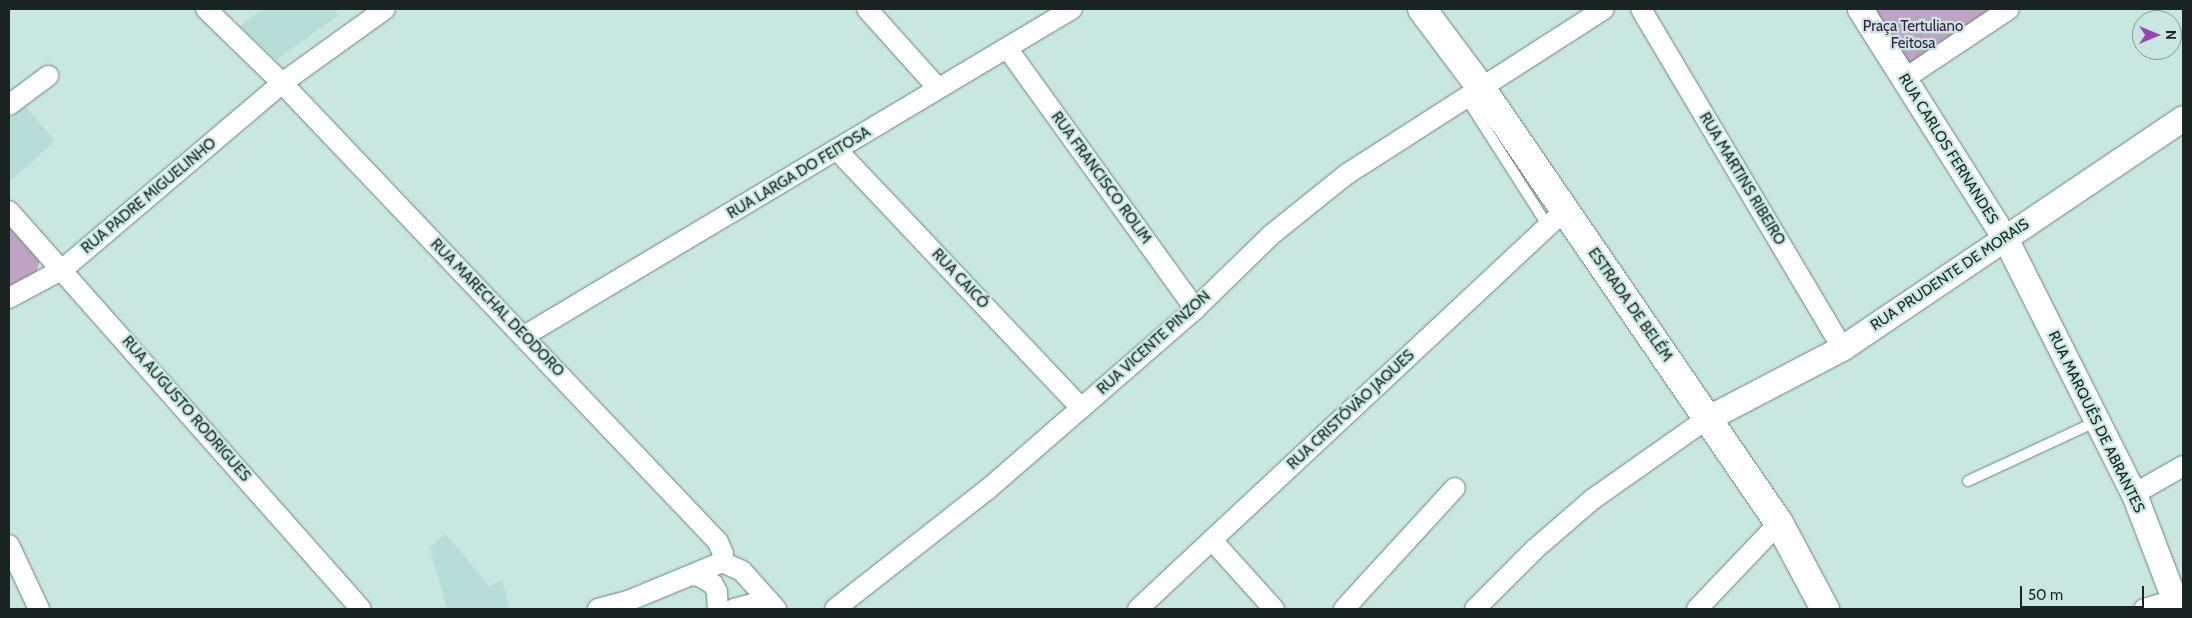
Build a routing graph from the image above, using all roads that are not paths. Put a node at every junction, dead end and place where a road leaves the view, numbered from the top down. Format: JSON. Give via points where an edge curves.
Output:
{"nodes":[{"id":1,"x":206,"y":9,"type":"edge"},
{"id":2,"x":385,"y":9,"type":"edge"},
{"id":3,"x":867,"y":9,"type":"edge"},
{"id":4,"x":1422,"y":9,"type":"edge"},
{"id":5,"x":1604,"y":9,"type":"edge"},
{"id":6,"x":1641,"y":9,"type":"edge"},
{"id":7,"x":1860,"y":9,"type":"edge"},
{"id":8,"x":2009,"y":9,"type":"edge"},
{"id":9,"x":1064,"y":11,"type":"edge"},
{"id":10,"x":1007,"y":48,"type":"junction"},
{"id":11,"x":48,"y":76,"type":"dead end"},
{"id":12,"x":1904,"y":79,"type":"junction"},
{"id":13,"x":282,"y":83,"type":"junction"},
{"id":14,"x":938,"y":88,"type":"junction"},
{"id":15,"x":1473,"y":93,"type":"junction"},
{"id":16,"x":9,"y":105,"type":"edge"},
{"id":17,"x":2183,"y":118,"type":"edge"},
{"id":18,"x":838,"y":151,"type":"junction"},
{"id":19,"x":9,"y":211,"type":"edge"},
{"id":20,"x":1556,"y":218,"type":"junction"},
{"id":21,"x":2005,"y":238,"type":"junction"},
{"id":22,"x":63,"y":269,"type":"junction"},
{"id":23,"x":9,"y":298,"type":"edge"},
{"id":24,"x":1195,"y":309,"type":"junction"},
{"id":25,"x":524,"y":336,"type":"junction"},
{"id":26,"x":1842,"y":348,"type":"junction"},
{"id":27,"x":1081,"y":408,"type":"junction"},
{"id":28,"x":1708,"y":418,"type":"junction"},
{"id":29,"x":2097,"y":421,"type":"junction"},
{"id":30,"x":2183,"y":466,"type":"edge"},
{"id":31,"x":1968,"y":481,"type":"dead end"},
{"id":32,"x":1455,"y":488,"type":"dead end"},
{"id":33,"x":2134,"y":494,"type":"junction"},
{"id":34,"x":1779,"y":523,"type":"junction"},
{"id":35,"x":1212,"y":540,"type":"junction"},
{"id":36,"x":9,"y":545,"type":"edge"},
{"id":37,"x":722,"y":562,"type":"junction"},
{"id":38,"x":691,"y":575,"type":"junction"},
{"id":39,"x":2178,"y":602,"type":"edge"},
{"id":40,"x":772,"y":605,"type":"edge"},
{"id":41,"x":39,"y":609,"type":"edge"},
{"id":42,"x":361,"y":609,"type":"edge"},
{"id":43,"x":598,"y":609,"type":"edge"},
{"id":44,"x":718,"y":609,"type":"edge"},
{"id":45,"x":734,"y":609,"type":"edge"},
{"id":46,"x":835,"y":609,"type":"edge"},
{"id":47,"x":1138,"y":609,"type":"edge"},
{"id":48,"x":1274,"y":609,"type":"edge"},
{"id":49,"x":1344,"y":609,"type":"edge"},
{"id":50,"x":1475,"y":609,"type":"edge"},
{"id":51,"x":1697,"y":609,"type":"edge"},
{"id":52,"x":1825,"y":609,"type":"edge"},
{"id":53,"x":2144,"y":609,"type":"edge"}],
"edges":[{"from":1,"to":13,"type":"street","name":"RUA MARECHAL DEODORO"},
{"from":2,"to":13,"type":"street","name":"RUA PADRE MIGUELINHO"},
{"from":3,"to":14,"type":"street"},
{"from":4,"to":15,"type":"main road","name":"ESTRADA DE BELÉM"},
{"from":5,"to":15,"type":"street","name":"RUA VICENTE PINZON"},
{"from":6,"to":26,"type":"street","name":"RUA MARTINS RIBEIRO"},
{"from":7,"to":12,"type":"street","name":"RUA CARLOS FERNANDES"},
{"from":8,"to":12,"type":"street"},
{"from":9,"to":10,"type":"street","name":"RUA LARGA DO FEITOSA"},
{"from":10,"to":14,"type":"street","name":"RUA LARGA DO FEITOSA"},
{"from":10,"to":24,"type":"street","name":"RUA FRANCISCO ROLIM"},
{"from":11,"to":16,"type":"street"},
{"from":12,"to":21,"type":"street","name":"RUA CARLOS FERNANDES"},
{"from":13,"to":22,"type":"street","name":"RUA PADRE MIGUELINHO"},
{"from":13,"to":25,"type":"street","name":"RUA MARECHAL DEODORO"},
{"from":14,"to":18,"type":"street","name":"RUA LARGA DO FEITOSA"},
{"from":15,"to":20,"type":"main road","name":"ESTRADA DE BELÉM"},
{"from":15,"to":24,"type":"street","name":"RUA VICENTE PINZON","via":[[1347,174],[1271,235]]},
{"from":17,"to":21,"type":"street","name":"RUA PRUDENTE DE MORAIS"},
{"from":18,"to":25,"type":"street","name":"RUA LARGA DO FEITOSA"},
{"from":18,"to":27,"type":"street","name":"RUA CAICÓ"},
{"from":19,"to":22,"type":"street","name":"RUA AUGUSTO RODRIGUES"},
{"from":20,"to":28,"type":"main road","name":"ESTRADA DE BELÉM"},
{"from":20,"to":35,"type":"street","name":"RUA CRISTÓVÃO JAQUES"},
{"from":21,"to":26,"type":"street","name":"RUA PRUDENTE DE MORAIS"},
{"from":21,"to":29,"type":"street","name":"RUA MARQUÊS DE ABRANTES"},
{"from":22,"to":23,"type":"street","name":"RUA PADRE MIGUELINHO"},
{"from":22,"to":42,"type":"street","name":"RUA AUGUSTO RODRIGUES"},
{"from":24,"to":27,"type":"street","name":"RUA VICENTE PINZON"},
{"from":25,"to":37,"type":"street","name":"RUA MARECHAL DEODORO","via":[[718,542],[723,554]]},
{"from":26,"to":28,"type":"street","name":"RUA PRUDENTE DE MORAIS"},
{"from":27,"to":46,"type":"street","name":"RUA VICENTE PINZON","via":[[988,490]]},
{"from":28,"to":34,"type":"main road","name":"ESTRADA DE BELÉM"},
{"from":28,"to":50,"type":"street","via":[[1593,498],[1535,549]]},
{"from":29,"to":31,"type":"lane"},
{"from":29,"to":33,"type":"street","name":"RUA MARQUÊS DE ABRANTES"},
{"from":30,"to":33,"type":"street"},
{"from":32,"to":49,"type":"street"},
{"from":33,"to":39,"type":"street","name":"RUA MARQUÊS DE ABRANTES"},
{"from":34,"to":51,"type":"street"},
{"from":34,"to":52,"type":"main road","name":"ESTRADA DE BELÉM"},
{"from":35,"to":47,"type":"street","name":"RUA CRISTÓVÃO JAQUES"},
{"from":35,"to":48,"type":"street"},
{"from":36,"to":41,"type":"street"},
{"from":37,"to":38,"type":"street"},
{"from":37,"to":40,"type":"street","via":[[742,571]]},
{"from":38,"to":43,"type":"street","via":[[628,601]]},
{"from":38,"to":44,"type":"street","via":[[713,584]]},
{"from":39,"to":53,"type":"street"},
{"from":40,"to":45,"type":"street"}]}
